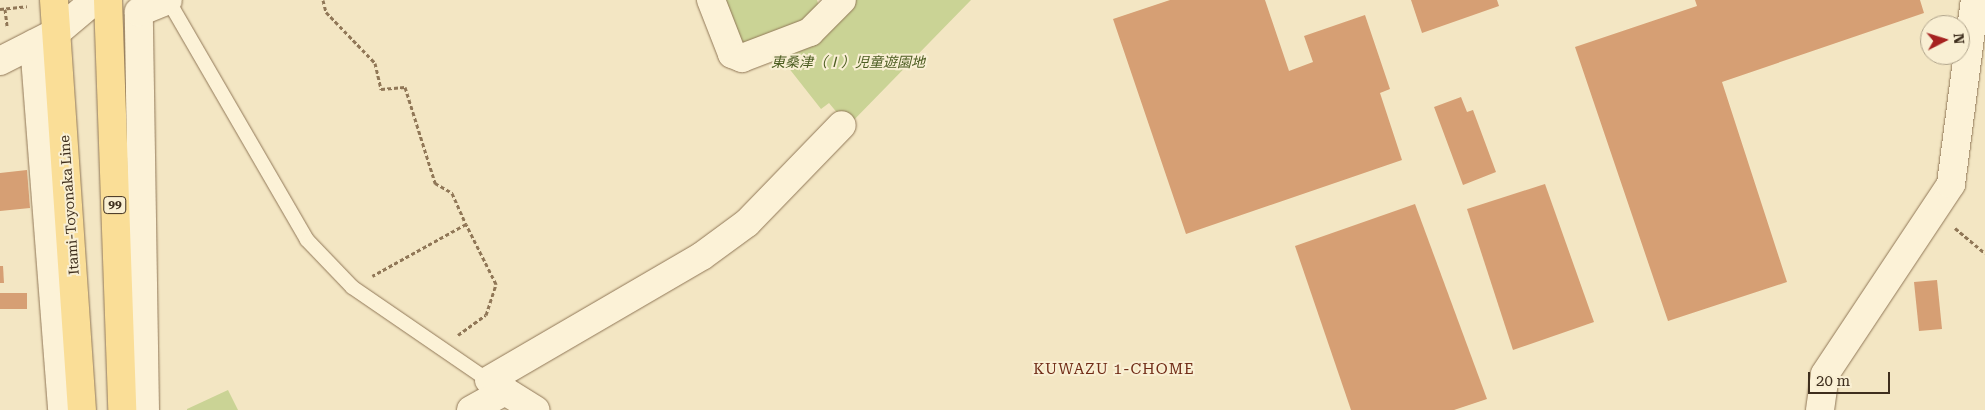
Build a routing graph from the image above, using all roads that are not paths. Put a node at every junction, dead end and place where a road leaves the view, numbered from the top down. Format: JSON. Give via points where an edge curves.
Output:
{"nodes":[{"id":1,"x":94,"y":0,"type":"edge"},
{"id":2,"x":108,"y":0,"type":"edge"},
{"id":3,"x":168,"y":0,"type":"edge"},
{"id":4,"x":711,"y":0,"type":"edge"},
{"id":5,"x":842,"y":0,"type":"edge"},
{"id":6,"x":1975,"y":0,"type":"edge"},
{"id":7,"x":41,"y":3,"type":"edge"},
{"id":8,"x":46,"y":38,"type":"junction"},
{"id":9,"x":4,"y":49,"type":"edge"},
{"id":10,"x":842,"y":125,"type":"dead end"},
{"id":11,"x":497,"y":386,"type":"junction"},
{"id":12,"x":62,"y":410,"type":"edge"},
{"id":13,"x":82,"y":410,"type":"edge"},
{"id":14,"x":122,"y":410,"type":"edge"},
{"id":15,"x":145,"y":410,"type":"edge"},
{"id":16,"x":471,"y":410,"type":"edge"},
{"id":17,"x":535,"y":410,"type":"edge"},
{"id":18,"x":1820,"y":410,"type":"edge"}],
"edges":[{"from":1,"to":8,"type":"street"},
{"from":2,"to":14,"type":"main road","number":"99"},
{"from":3,"to":11,"type":"lane","via":[[307,240],[352,287]]},
{"from":3,"to":15,"type":"street","via":[[139,12]]},
{"from":4,"to":5,"type":"street","via":[[732,54],[742,58],[810,32]]},
{"from":6,"to":18,"type":"street","via":[[1951,184],[1825,374]]},
{"from":7,"to":8,"type":"main road","name":"Itami-Toyonaka Line"},
{"from":8,"to":9,"type":"street"},
{"from":8,"to":12,"type":"street"},
{"from":8,"to":13,"type":"main road","name":"Itami-Toyonaka Line"},
{"from":10,"to":11,"type":"street","via":[[747,223],[702,256]]},
{"from":11,"to":16,"type":"street"},
{"from":11,"to":17,"type":"street"}]}
